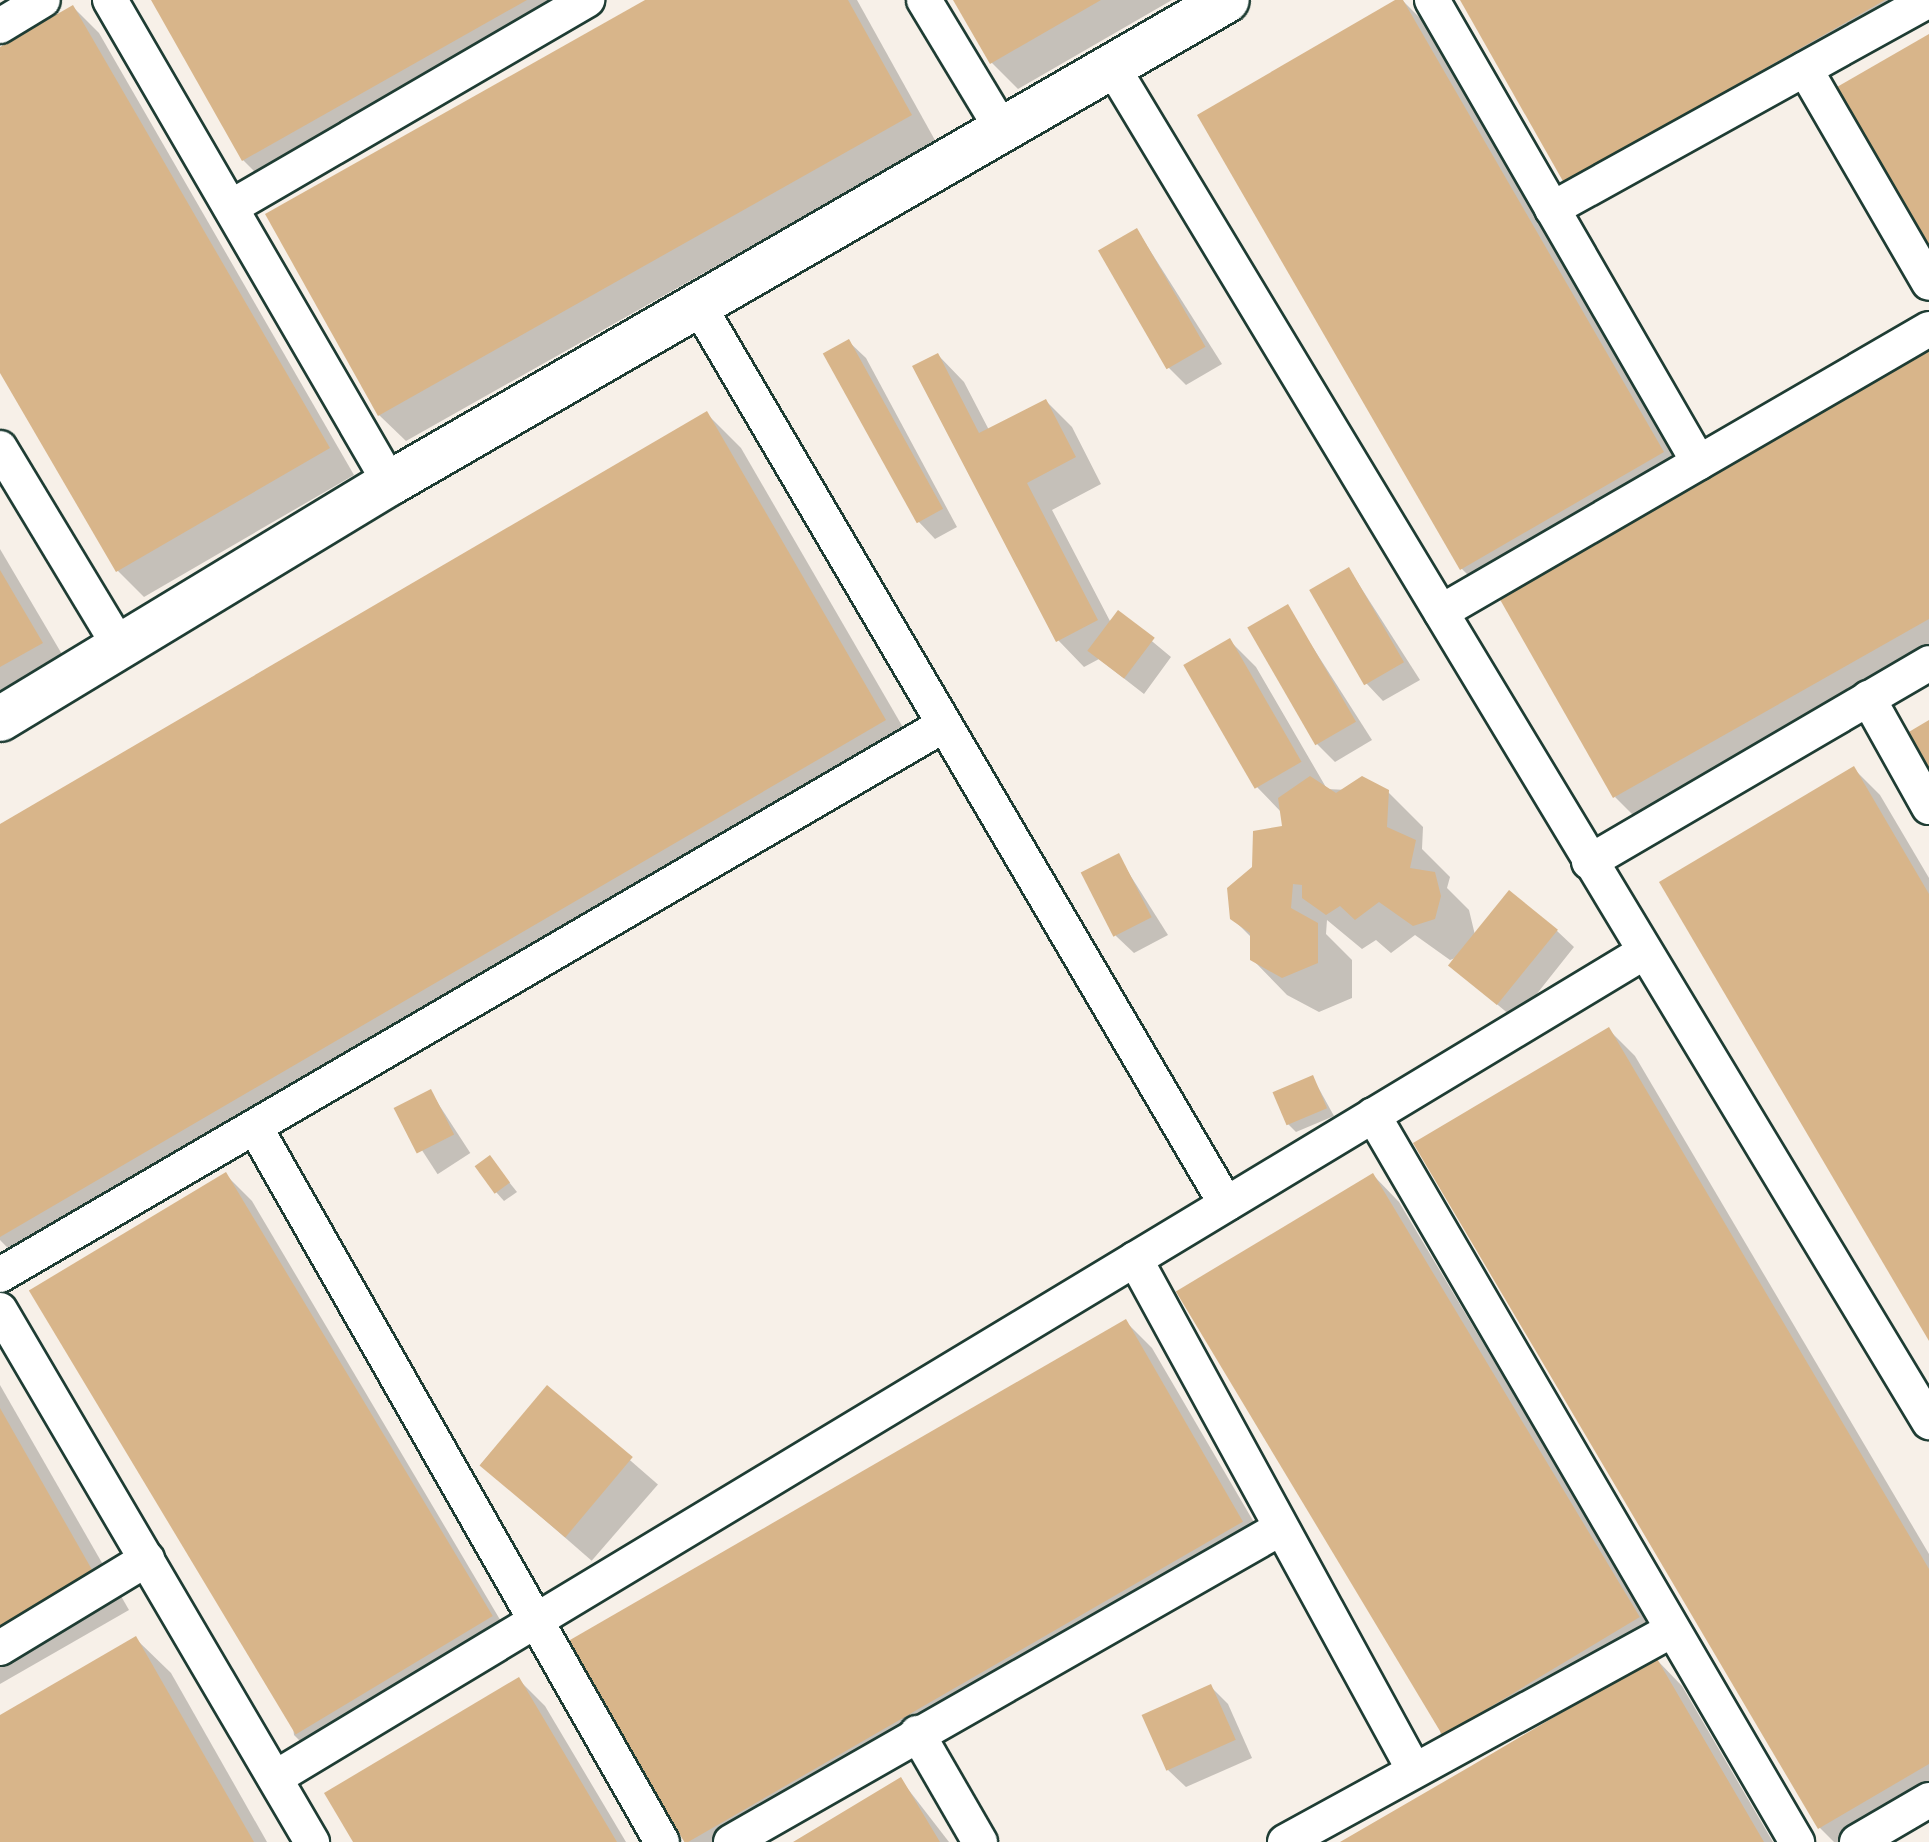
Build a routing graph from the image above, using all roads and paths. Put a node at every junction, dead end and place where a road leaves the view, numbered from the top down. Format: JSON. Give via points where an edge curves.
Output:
{"nodes":[{"id":1,"x":43,"y":0,"type":"edge"},
{"id":2,"x":110,"y":0,"type":"edge"},
{"id":3,"x":587,"y":0,"type":"edge"},
{"id":4,"x":924,"y":0,"type":"edge"},
{"id":5,"x":1227,"y":0,"type":"edge"},
{"id":6,"x":1432,"y":0,"type":"edge"},
{"id":7,"x":1929,"y":0,"type":"edge"},
{"id":8,"x":0,"y":26,"type":"edge"},
{"id":9,"x":1110,"y":63,"type":"junction"},
{"id":10,"x":1805,"y":69,"type":"junction"},
{"id":11,"x":1003,"y":131,"type":"junction"},
{"id":12,"x":233,"y":206,"type":"junction"},
{"id":13,"x":1552,"y":209,"type":"junction"},
{"id":14,"x":1929,"y":283,"type":"edge"},
{"id":15,"x":700,"y":308,"type":"junction"},
{"id":16,"x":1929,"y":329,"type":"edge"},
{"id":17,"x":0,"y":448,"type":"edge"},
{"id":18,"x":1699,"y":463,"type":"junction"},
{"id":19,"x":390,"y":483,"type":"junction"},
{"id":20,"x":1441,"y":612,"type":"junction"},
{"id":21,"x":120,"y":647,"type":"junction"},
{"id":22,"x":1929,"y":663,"type":"edge"},
{"id":23,"x":1868,"y":698,"type":"junction"},
{"id":24,"x":0,"y":719,"type":"edge"},
{"id":25,"x":942,"y":726,"type":"junction"},
{"id":26,"x":1929,"y":807,"type":"edge"},
{"id":27,"x":1589,"y":862,"type":"junction"},
{"id":28,"x":1641,"y":954,"type":"junction"},
{"id":29,"x":1373,"y":1115,"type":"junction"},
{"id":30,"x":256,"y":1129,"type":"junction"},
{"id":31,"x":1226,"y":1204,"type":"junction"},
{"id":32,"x":1135,"y":1259,"type":"junction"},
{"id":33,"x":0,"y":1275,"type":"edge"},
{"id":34,"x":0,"y":1310,"type":"edge"},
{"id":35,"x":1929,"y":1422,"type":"edge"},
{"id":36,"x":1281,"y":1528,"type":"junction"},
{"id":37,"x":147,"y":1559,"type":"junction"},
{"id":38,"x":536,"y":1621,"type":"junction"},
{"id":39,"x":1671,"y":1631,"type":"junction"},
{"id":40,"x":0,"y":1648,"type":"edge"},
{"id":41,"x":917,"y":1733,"type":"junction"},
{"id":42,"x":1414,"y":1770,"type":"junction"},
{"id":43,"x":275,"y":1778,"type":"junction"},
{"id":44,"x":1929,"y":1800,"type":"edge"},
{"id":45,"x":312,"y":1842,"type":"edge"},
{"id":46,"x":662,"y":1842,"type":"edge"},
{"id":47,"x":731,"y":1842,"type":"edge"},
{"id":48,"x":980,"y":1842,"type":"edge"},
{"id":49,"x":1285,"y":1842,"type":"edge"},
{"id":50,"x":1797,"y":1842,"type":"edge"},
{"id":51,"x":1857,"y":1842,"type":"edge"}],
"edges":[{"from":1,"to":8,"type":"street"},
{"from":2,"to":12,"type":"street"},
{"from":3,"to":12,"type":"street"},
{"from":4,"to":11,"type":"street"},
{"from":5,"to":9,"type":"street"},
{"from":6,"to":13,"type":"street"},
{"from":7,"to":10,"type":"street"},
{"from":9,"to":11,"type":"street"},
{"from":9,"to":20,"type":"street"},
{"from":10,"to":13,"type":"street"},
{"from":10,"to":14,"type":"street"},
{"from":11,"to":15,"type":"street"},
{"from":12,"to":19,"type":"street"},
{"from":13,"to":18,"type":"street"},
{"from":15,"to":19,"type":"street"},
{"from":15,"to":25,"type":"street"},
{"from":16,"to":18,"type":"street"},
{"from":17,"to":21,"type":"street"},
{"from":18,"to":20,"type":"street"},
{"from":19,"to":21,"type":"street"},
{"from":20,"to":27,"type":"street"},
{"from":21,"to":24,"type":"street"},
{"from":22,"to":23,"type":"street"},
{"from":23,"to":26,"type":"street"},
{"from":23,"to":27,"type":"street"},
{"from":25,"to":30,"type":"street"},
{"from":25,"to":31,"type":"street"},
{"from":27,"to":28,"type":"street"},
{"from":28,"to":29,"type":"street"},
{"from":28,"to":35,"type":"street"},
{"from":29,"to":31,"type":"street"},
{"from":29,"to":39,"type":"street"},
{"from":30,"to":33,"type":"street"},
{"from":30,"to":38,"type":"street"},
{"from":31,"to":32,"type":"street"},
{"from":32,"to":36,"type":"street"},
{"from":32,"to":38,"type":"street"},
{"from":34,"to":37,"type":"street"},
{"from":36,"to":41,"type":"street"},
{"from":36,"to":42,"type":"street"},
{"from":37,"to":40,"type":"street"},
{"from":37,"to":43,"type":"street"},
{"from":38,"to":43,"type":"street"},
{"from":38,"to":46,"type":"street"},
{"from":39,"to":42,"type":"street"},
{"from":39,"to":50,"type":"street"},
{"from":41,"to":47,"type":"street"},
{"from":41,"to":48,"type":"street"},
{"from":42,"to":49,"type":"street"},
{"from":43,"to":45,"type":"street"},
{"from":44,"to":51,"type":"street"}]}
